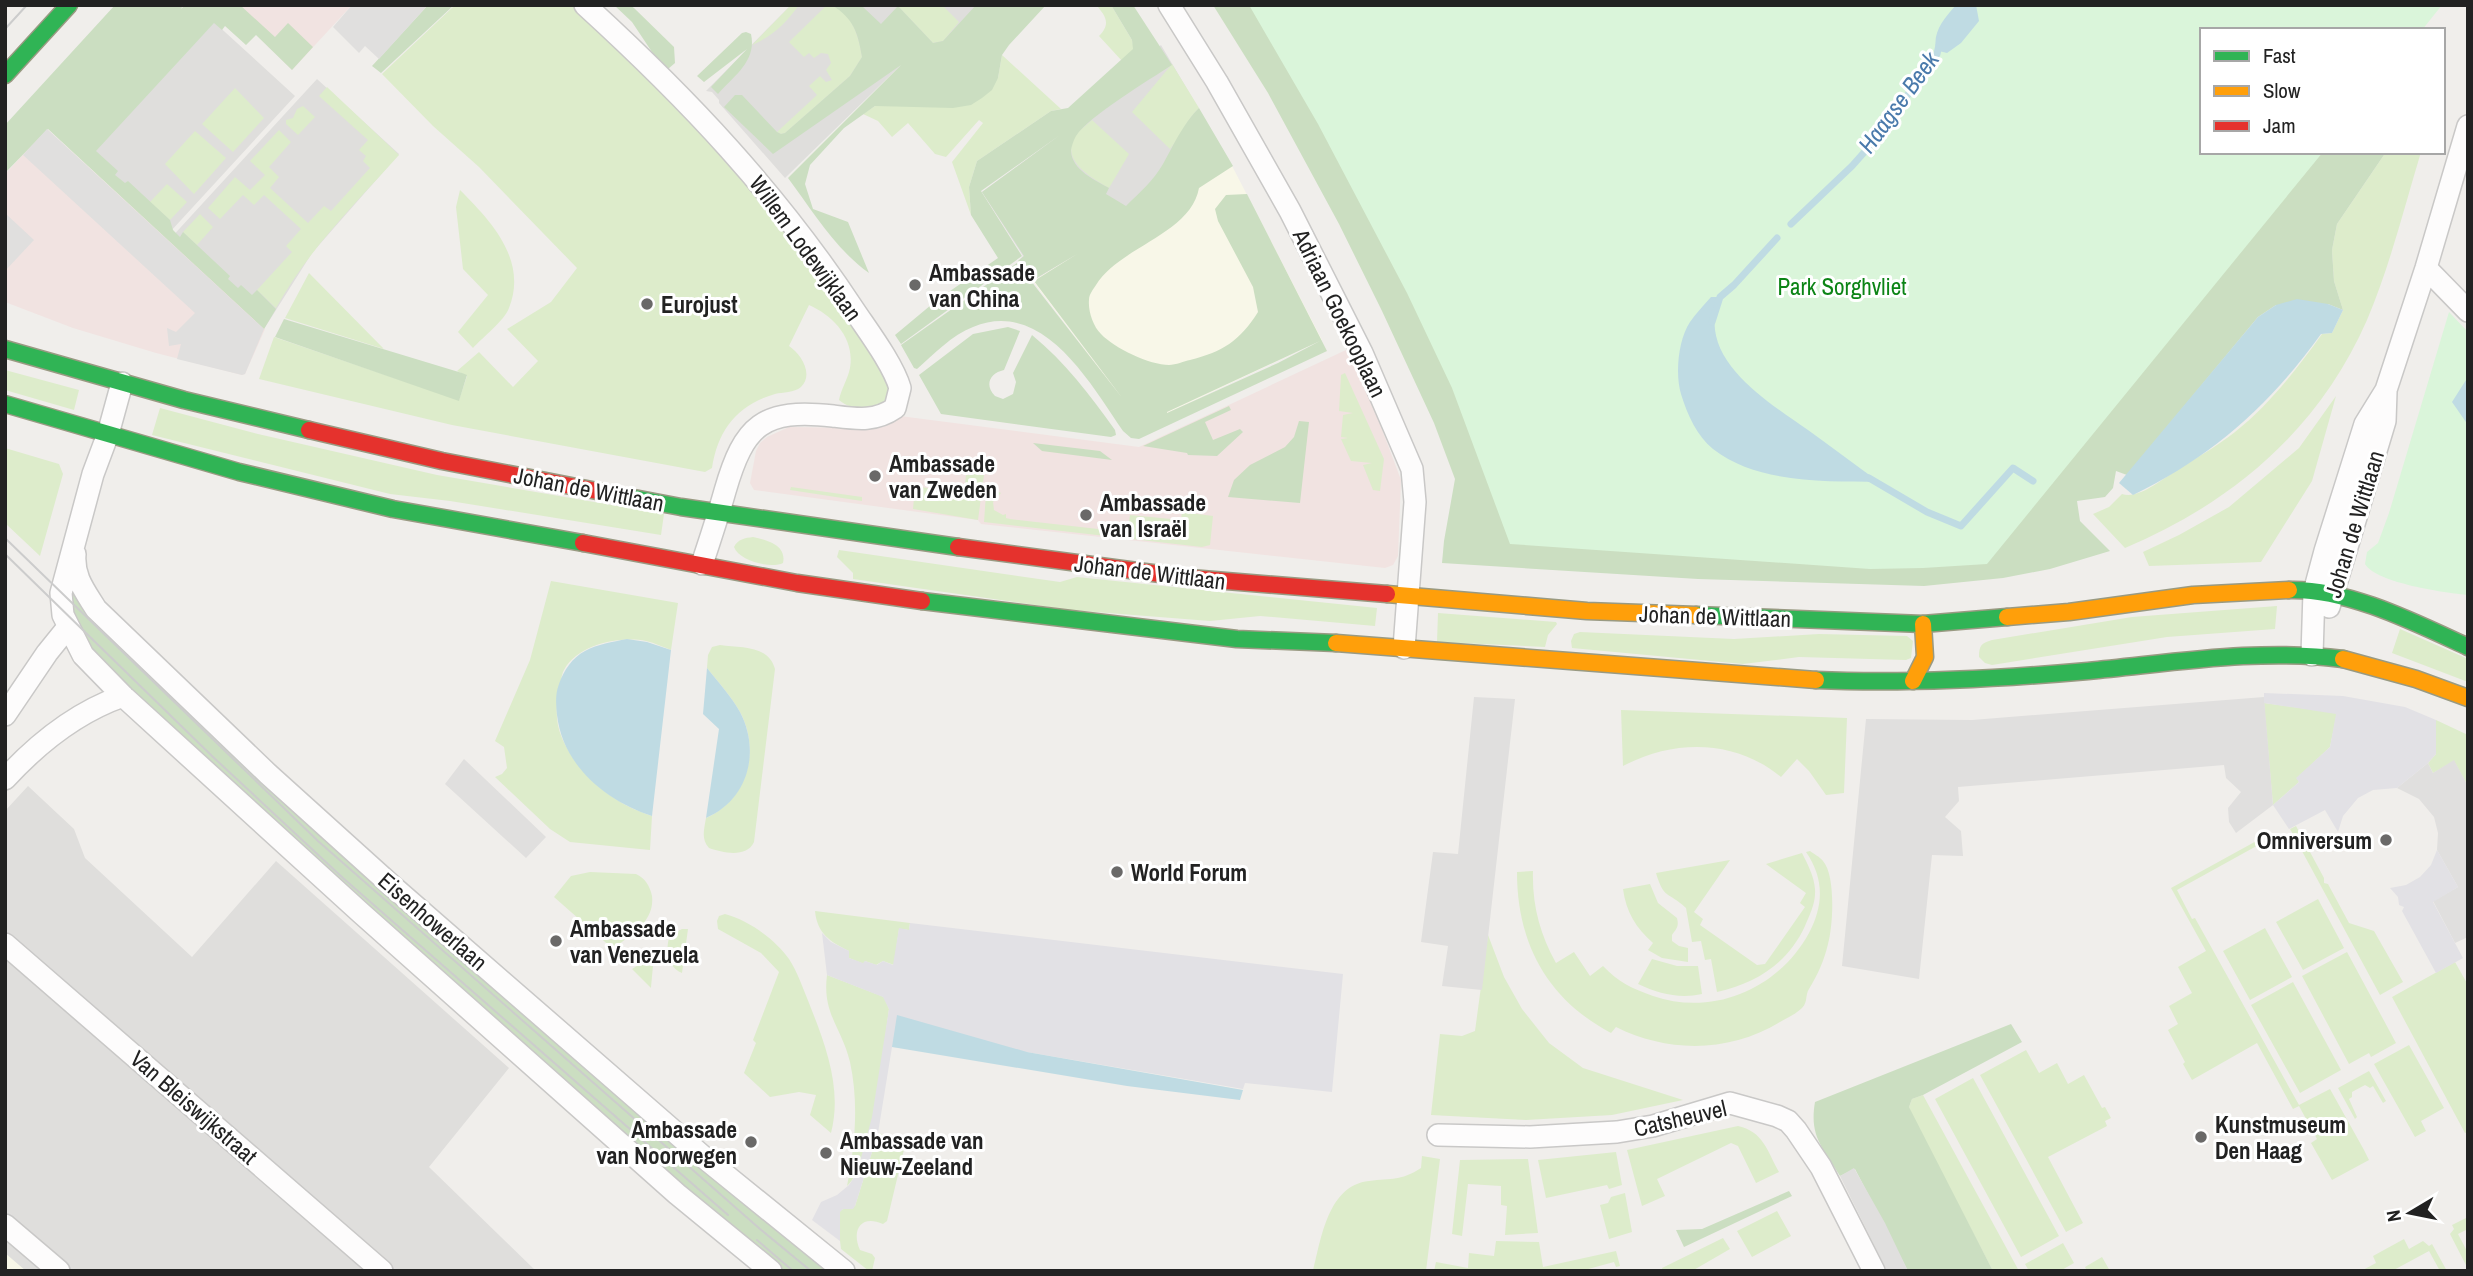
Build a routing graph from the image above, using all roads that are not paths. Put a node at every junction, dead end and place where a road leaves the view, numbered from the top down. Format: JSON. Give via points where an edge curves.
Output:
{"nodes":[{"id":1,"x":69,"y":5,"type":"edge"},
{"id":2,"x":585,"y":5,"type":"edge"},
{"id":3,"x":1169,"y":5,"type":"edge"},
{"id":4,"x":5,"y":75,"type":"edge"},
{"id":5,"x":2468,"y":126,"type":"edge"},
{"id":6,"x":2426,"y":268,"type":"junction"},
{"id":7,"x":2468,"y":311,"type":"edge"},
{"id":8,"x":5,"y":349,"type":"edge"},
{"id":9,"x":122,"y":383,"type":"junction"},
{"id":10,"x":5,"y":404,"type":"edge"},
{"id":11,"x":108,"y":435,"type":"junction"},
{"id":12,"x":719,"y":512,"type":"junction"},
{"id":13,"x":76,"y":535,"type":"junction"},
{"id":14,"x":702,"y":564,"type":"junction"},
{"id":15,"x":2324,"y":594,"type":"junction"},
{"id":16,"x":1409,"y":597,"type":"junction"},
{"id":17,"x":1923,"y":624,"type":"junction"},
{"id":18,"x":68,"y":627,"type":"junction"},
{"id":19,"x":2468,"y":647,"type":"edge"},
{"id":20,"x":1404,"y":648,"type":"junction"},
{"id":21,"x":2312,"y":655,"type":"junction"},
{"id":22,"x":1913,"y":681,"type":"junction"},
{"id":23,"x":123,"y":695,"type":"junction"},
{"id":24,"x":2468,"y":698,"type":"edge"},
{"id":25,"x":5,"y":715,"type":"edge"},
{"id":26,"x":5,"y":779,"type":"edge"},
{"id":27,"x":5,"y":944,"type":"edge"},
{"id":28,"x":1438,"y":1135,"type":"dead end"},
{"id":29,"x":5,"y":1225,"type":"edge"},
{"id":30,"x":59,"y":1271,"type":"edge"},
{"id":31,"x":382,"y":1271,"type":"edge"},
{"id":32,"x":771,"y":1271,"type":"edge"},
{"id":33,"x":844,"y":1271,"type":"edge"},
{"id":34,"x":1874,"y":1271,"type":"edge"}],
"edges":[{"from":1,"to":4,"type":"main road"},
{"from":2,"to":12,"type":"street","name":"Willem Lodewijklaan","via":[[690,104],[759,181],[821,263],[899,383],[895,408],[874,419],[781,415],[762,424],[746,436]]},
{"from":3,"to":16,"type":"street","name":"Adriaan Goekooplaan","via":[[1265,164],[1356,341],[1412,469],[1415,502]]},
{"from":5,"to":6,"type":"street","name":"Johan de Wittlaan"},
{"from":6,"to":7,"type":"street"},
{"from":6,"to":15,"type":"street","name":"Johan de Wittlaan","via":[[2386,390],[2365,424],[2327,544]]},
{"from":8,"to":9,"type":"main road","name":"Johan de Wittlaan"},
{"from":9,"to":11,"type":"street","name":"Eisenhowerlaan"},
{"from":9,"to":12,"type":"main road","name":"Johan de Wittlaan","via":[[442,461]]},
{"from":10,"to":11,"type":"main road"},
{"from":11,"to":13,"type":"street","name":"Eisenhowerlaan"},
{"from":11,"to":14,"type":"main road","via":[[393,509]]},
{"from":12,"to":14,"type":"street"},
{"from":12,"to":16,"type":"main road","name":"Johan de Wittlaan","via":[[1135,571]]},
{"from":13,"to":18,"type":"street","name":"Eisenhowerlaan","via":[[61,593]]},
{"from":13,"to":33,"type":"street","name":"Eisenhowerlaan","via":[[77,579],[96,609],[268,774],[707,1160]]},
{"from":14,"to":20,"type":"main road","via":[[955,606],[1237,639]]},
{"from":15,"to":17,"type":"main road","name":"Johan de Wittlaan","via":[[2263,591],[2193,596]]},
{"from":15,"to":19,"type":"main road","via":[[2405,618]]},
{"from":15,"to":21,"type":"street","name":"Johan de Wittlaan"},
{"from":16,"to":17,"type":"main road","name":"Johan de Wittlaan","via":[[1587,611]]},
{"from":16,"to":20,"type":"street","name":"Adriaan Goekooplaan"},
{"from":17,"to":22,"type":"main road","via":[[1925,657]]},
{"from":18,"to":23,"type":"street","name":"Eisenhowerlaan","via":[[83,655]]},
{"from":18,"to":25,"type":"street"},
{"from":20,"to":22,"type":"main road","via":[[1783,679]]},
{"from":21,"to":22,"type":"main road","via":[[2209,658]]},
{"from":21,"to":24,"type":"main road","via":[[2353,660]]},
{"from":23,"to":26,"type":"street","via":[[69,723]]},
{"from":23,"to":32,"type":"street","name":"Eisenhowerlaan","via":[[677,1194]]},
{"from":27,"to":31,"type":"street","name":"Van Bleiswijkstraat"},
{"from":28,"to":34,"type":"street","name":"Catsheuvel","via":[[1503,1138],[1617,1132],[1730,1103],[1777,1116],[1796,1130],[1821,1167]]},
{"from":29,"to":30,"type":"street"}]}
